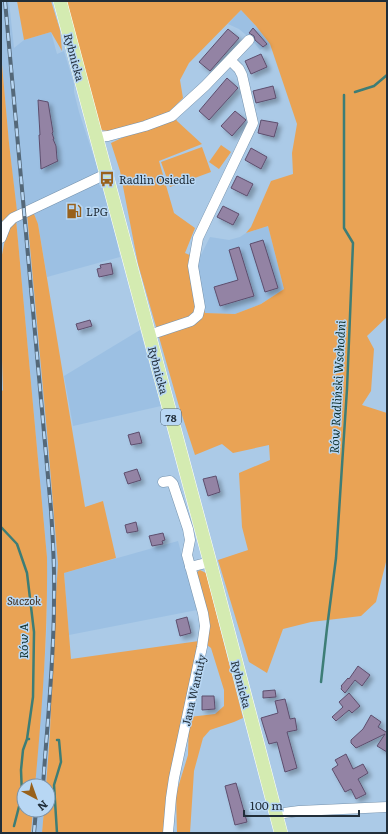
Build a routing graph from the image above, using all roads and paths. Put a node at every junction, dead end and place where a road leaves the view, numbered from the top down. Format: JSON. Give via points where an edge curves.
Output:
{"nodes":[{"id":1,"x":60,"y":1,"type":"edge"},
{"id":2,"x":249,"y":40,"type":"dead end"},
{"id":3,"x":230,"y":60,"type":"junction"},
{"id":4,"x":96,"y":137,"type":"junction"},
{"id":5,"x":106,"y":174,"type":"junction"},
{"id":6,"x":1,"y":238,"type":"edge"},
{"id":7,"x":149,"y":335,"type":"junction"},
{"id":8,"x":164,"y":482,"type":"dead end"},
{"id":9,"x":210,"y":562,"type":"junction"},
{"id":10,"x":190,"y":567,"type":"junction"},
{"id":11,"x":387,"y":807,"type":"edge"},
{"id":12,"x":276,"y":814,"type":"junction"},
{"id":13,"x":168,"y":833,"type":"edge"},
{"id":14,"x":281,"y":833,"type":"edge"}],
"edges":[{"from":1,"to":4,"type":"main road","name":"Rybnicka","number":"78"},
{"from":2,"to":3,"type":"street"},
{"from":3,"to":4,"type":"street","via":[[172,116],[145,126]]},
{"from":3,"to":7,"type":"street","via":[[242,75],[253,123],[198,238],[193,266],[200,307],[198,315],[192,321]]},
{"from":4,"to":5,"type":"main road","name":"Rybnicka","number":"78"},
{"from":5,"to":6,"type":"street","via":[[13,218],[6,225]]},
{"from":5,"to":7,"type":"main road","name":"Rybnicka","number":"78"},
{"from":7,"to":9,"type":"main road","name":"Rybnicka","number":"78"},
{"from":8,"to":10,"type":"street","name":"Jana Wantuły","via":[[170,481],[172,484],[188,529],[190,540],[187,554]]},
{"from":9,"to":10,"type":"street"},
{"from":9,"to":12,"type":"main road","name":"Rybnicka","number":"78"},
{"from":10,"to":13,"type":"street","name":"Jana Wantuły","via":[[203,613],[205,632],[174,778]]},
{"from":11,"to":12,"type":"street"},
{"from":12,"to":14,"type":"main road","name":"Rybnicka","number":"78"}]}
